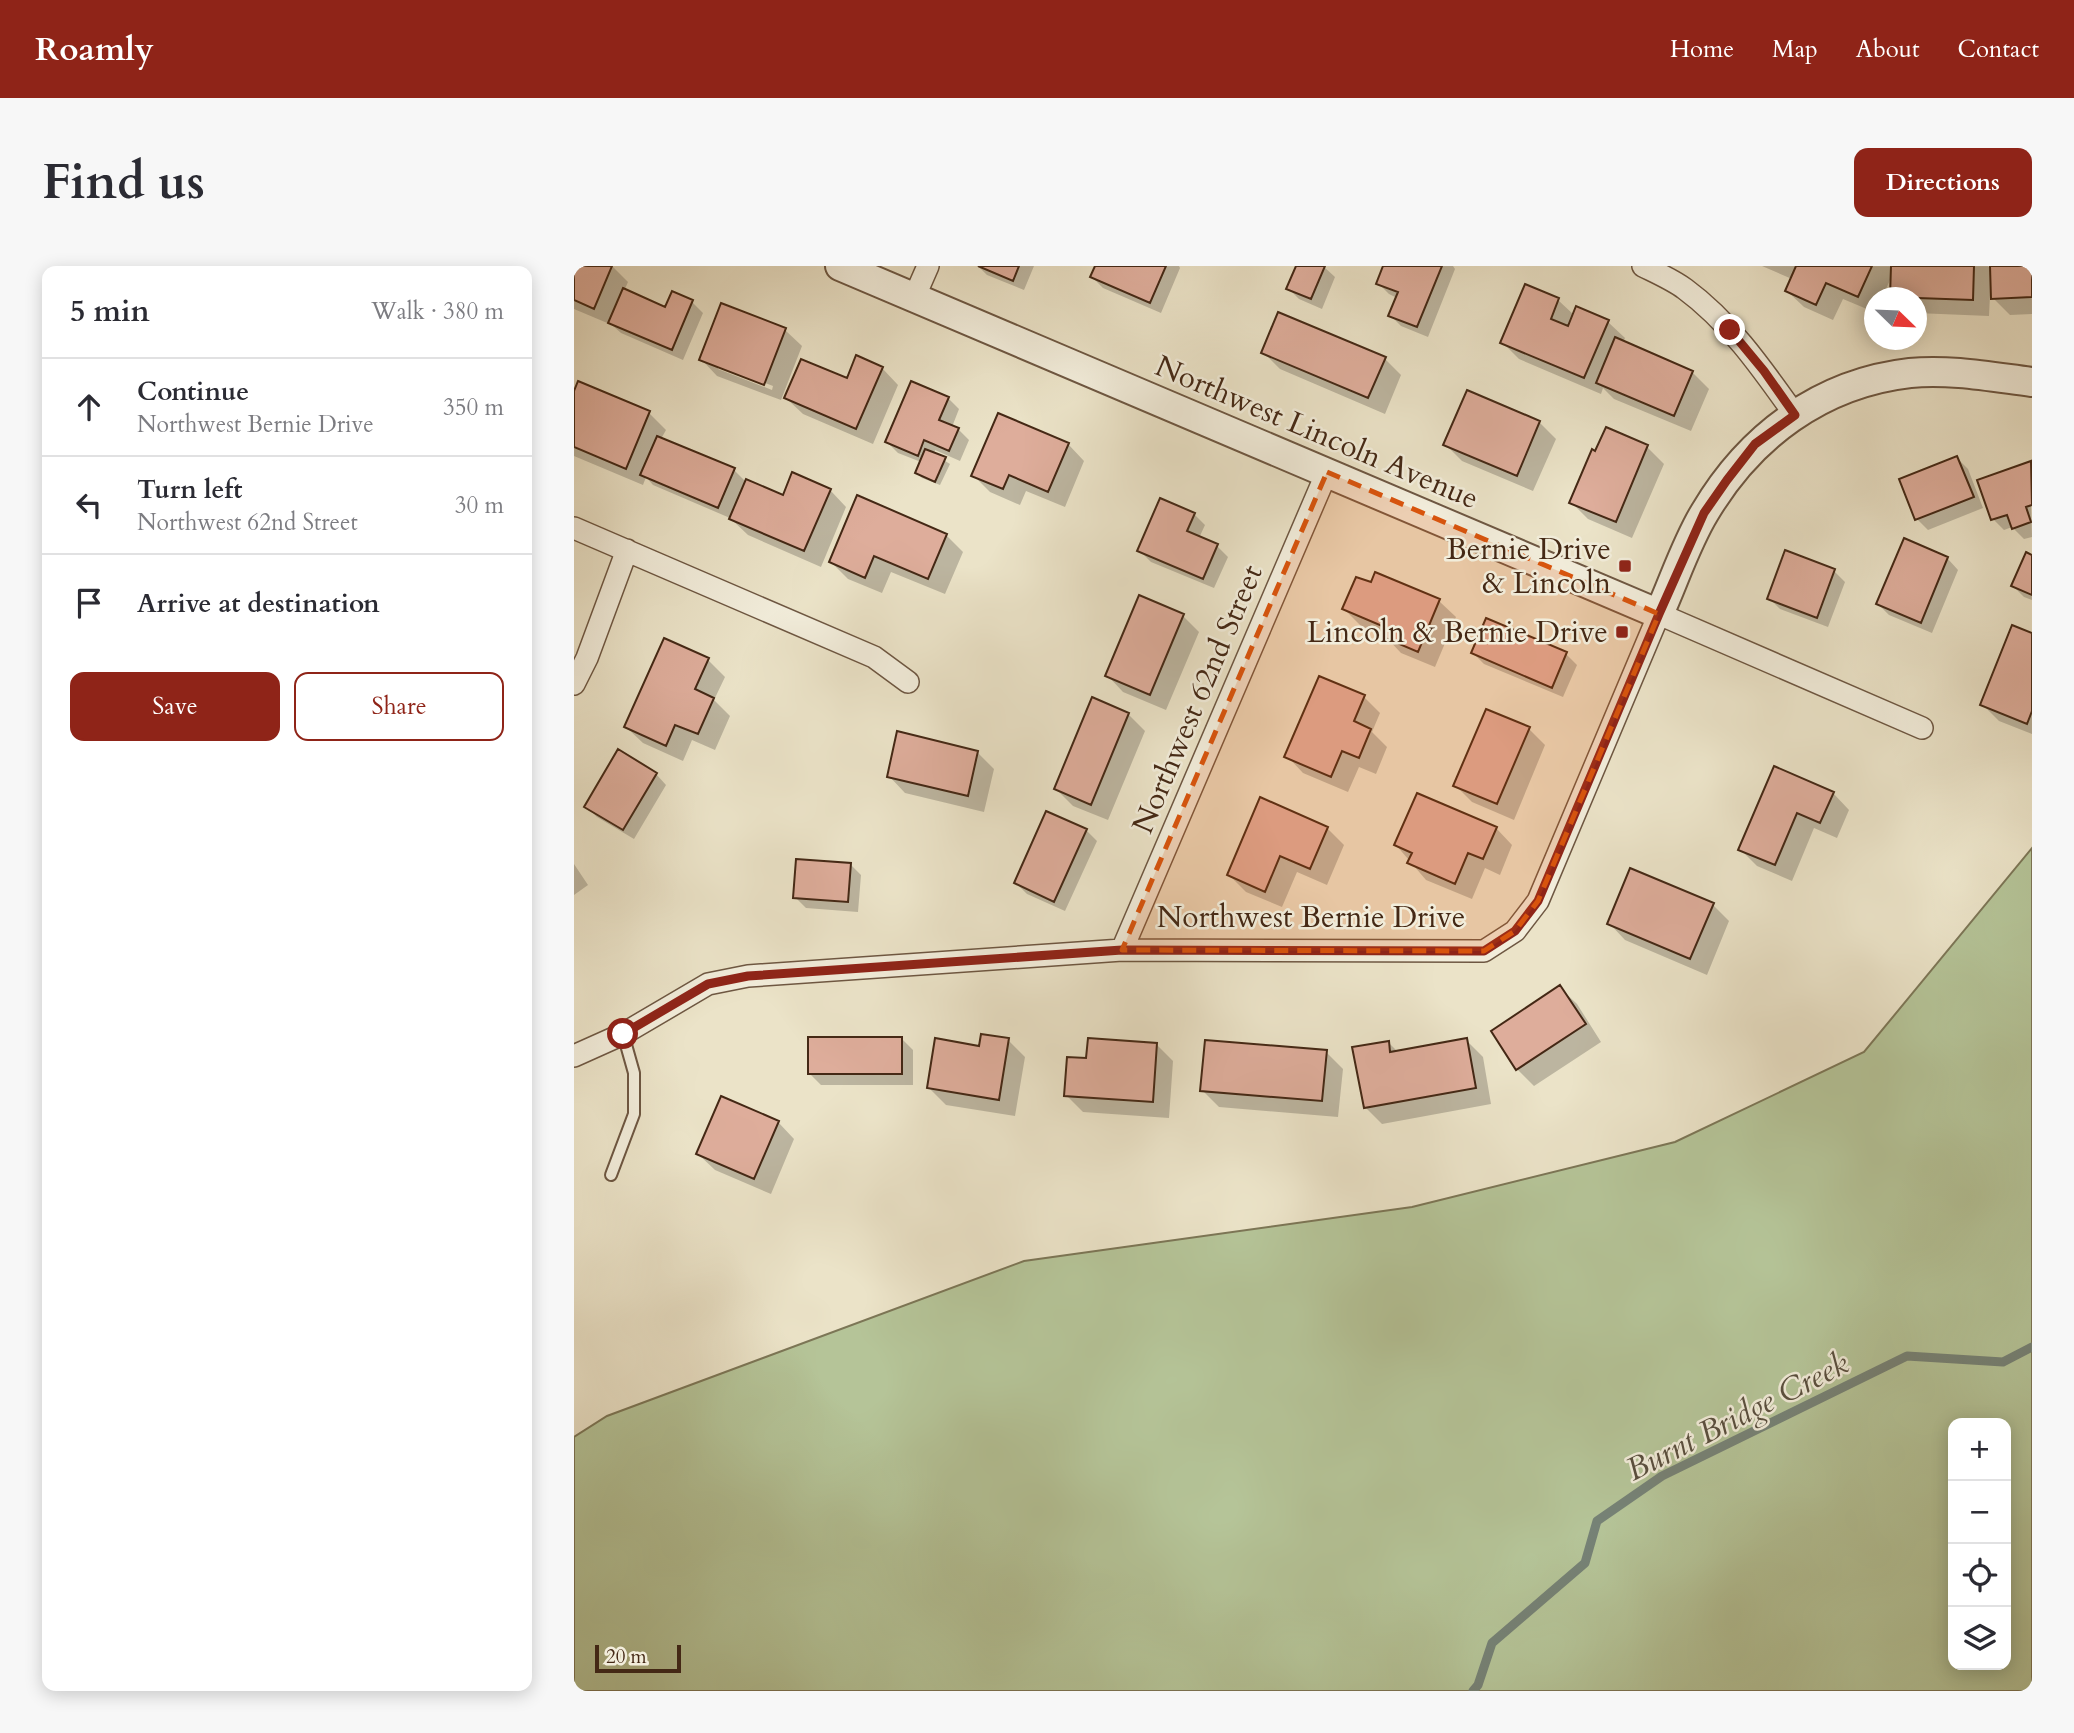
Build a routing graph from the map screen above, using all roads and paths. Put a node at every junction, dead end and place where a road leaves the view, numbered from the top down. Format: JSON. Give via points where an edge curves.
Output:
{"nodes":[{"id":1,"x":840,"y":266,"type":"edge"},
{"id":2,"x":928,"y":266,"type":"edge"},
{"id":3,"x":1643,"y":266,"type":"edge"},
{"id":4,"x":914,"y":298,"type":"junction"},
{"id":5,"x":2032,"y":382,"type":"edge"},
{"id":6,"x":1795,"y":415,"type":"junction"},
{"id":7,"x":1327,"y":472,"type":"junction"},
{"id":8,"x":574,"y":528,"type":"edge"},
{"id":9,"x":627,"y":550,"type":"junction"},
{"id":10,"x":1659,"y":614,"type":"junction"},
{"id":11,"x":908,"y":682,"type":"dead end"},
{"id":12,"x":574,"y":684,"type":"edge"},
{"id":13,"x":1922,"y":729,"type":"dead end"},
{"id":14,"x":1122,"y":950,"type":"junction"},
{"id":15,"x":623,"y":1034,"type":"junction"},
{"id":16,"x":574,"y":1056,"type":"edge"},
{"id":17,"x":611,"y":1175,"type":"dead end"}],
"edges":[{"from":1,"to":4,"type":"street","name":"Northwest Lincoln Avenue"},
{"from":2,"to":4,"type":"street"},
{"from":3,"to":6,"type":"street","via":[[1685,289],[1730,330]]},
{"from":4,"to":7,"type":"street","name":"Northwest Lincoln Avenue"},
{"from":5,"to":6,"type":"street","name":"Northwest Bernie Drive","via":[[1910,373],[1834,392]]},
{"from":6,"to":10,"type":"street","name":"Northwest Bernie Drive","via":[[1755,444],[1704,513]]},
{"from":7,"to":10,"type":"street","name":"Northwest Lincoln Avenue"},
{"from":7,"to":14,"type":"street","name":"Northwest 62nd Street"},
{"from":8,"to":9,"type":"street"},
{"from":9,"to":11,"type":"street","via":[[874,657]]},
{"from":9,"to":12,"type":"street"},
{"from":10,"to":13,"type":"street","name":"Northwest Lincoln Avenue"},
{"from":10,"to":14,"type":"street","name":"Northwest Bernie Drive","via":[[1538,901],[1515,931],[1484,951]]},
{"from":14,"to":15,"type":"street","name":"Northwest Bernie Drive","via":[[748,976],[708,984]]},
{"from":15,"to":16,"type":"street","name":"Northwest Bernie Drive"},
{"from":15,"to":17,"type":"lane","via":[[634,1073],[634,1114]]}]}
